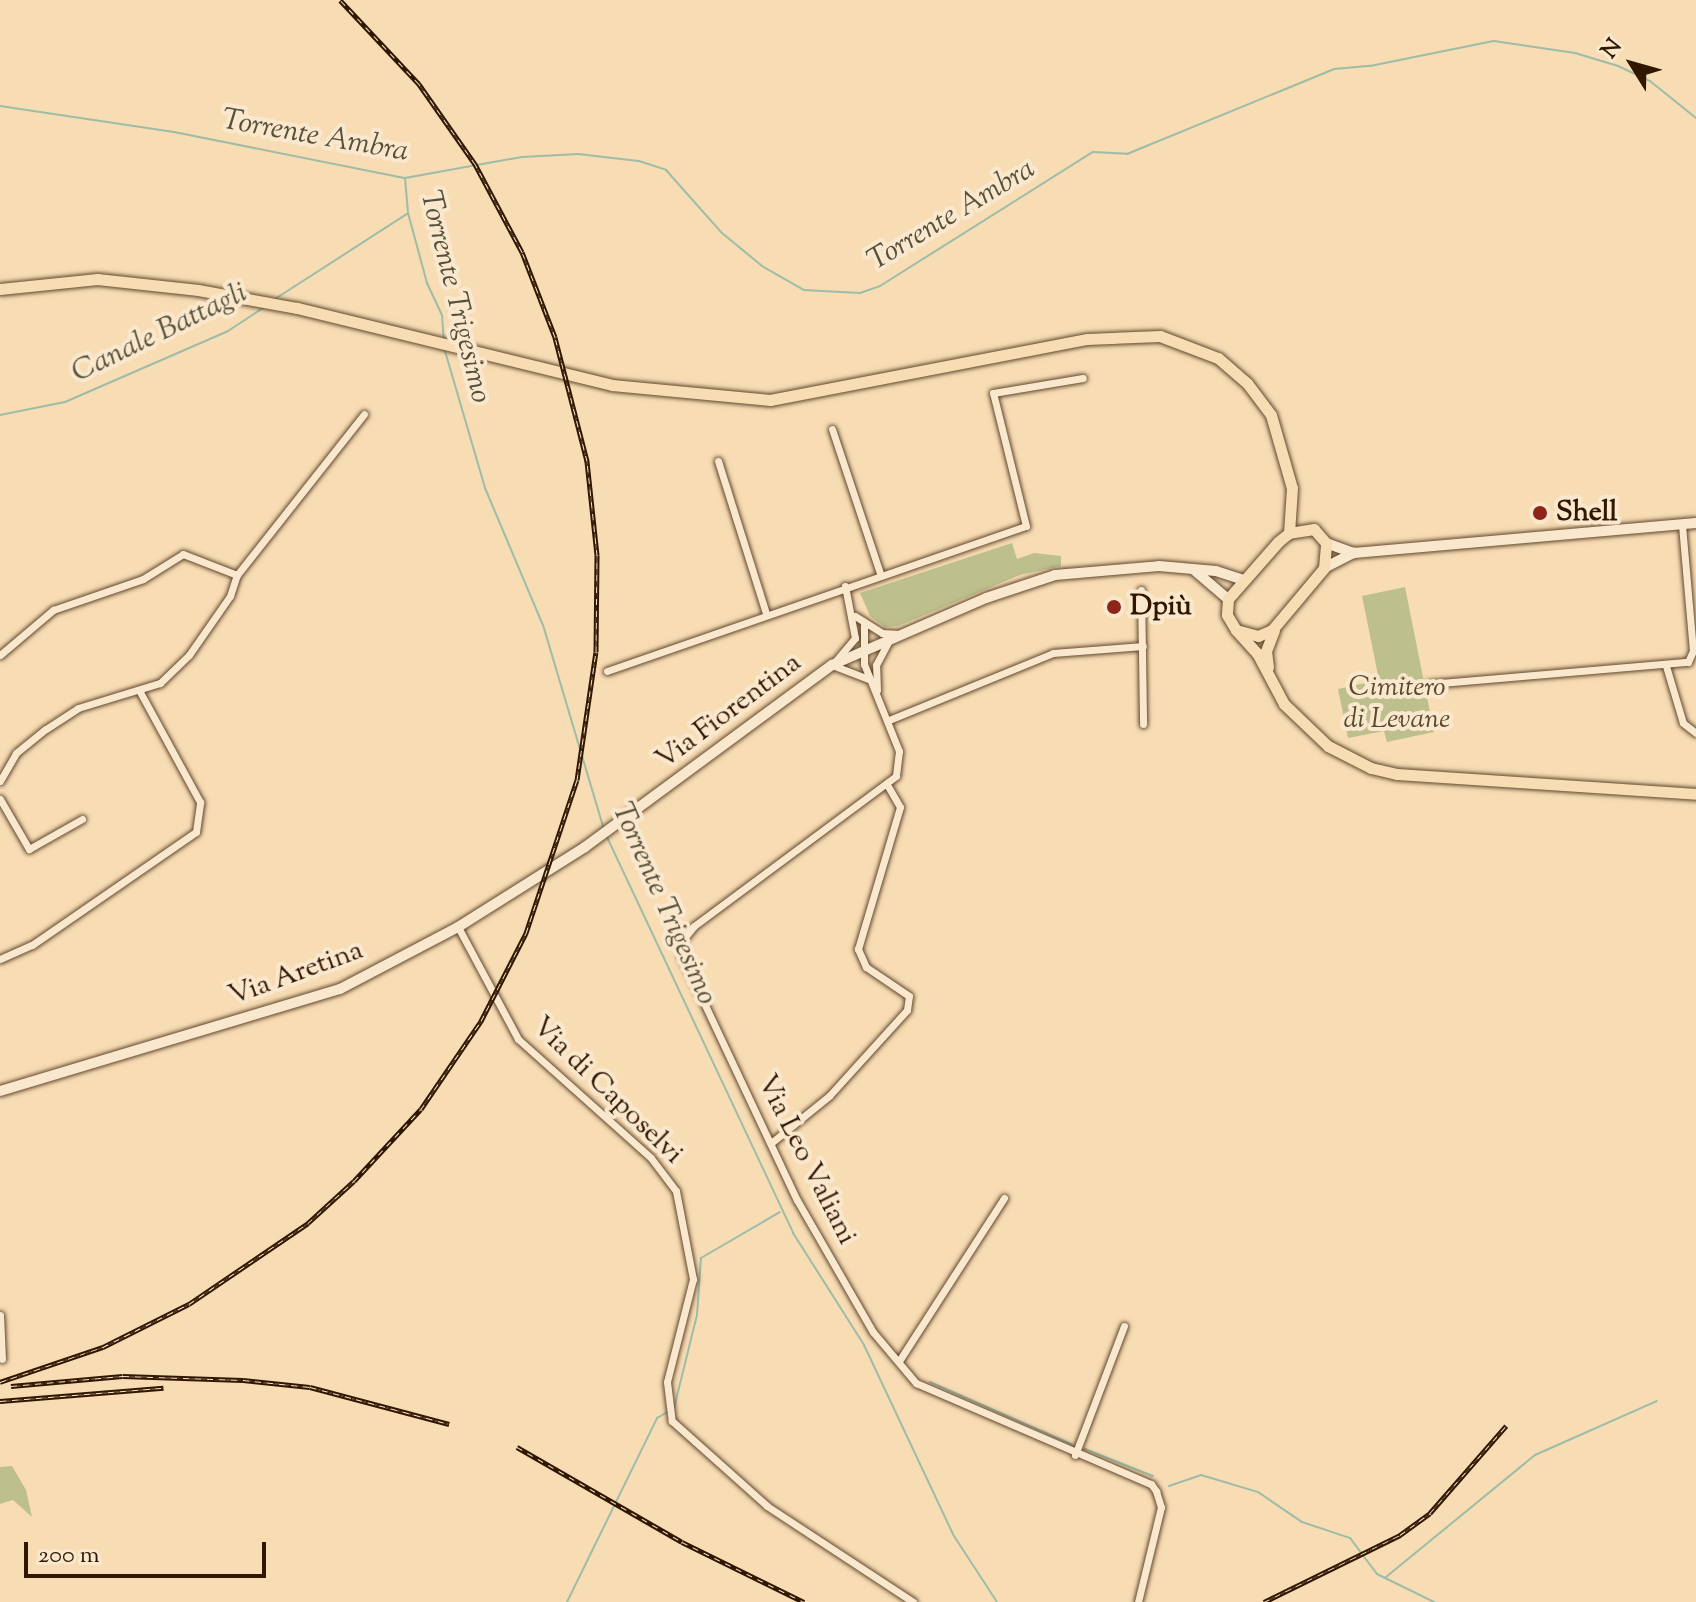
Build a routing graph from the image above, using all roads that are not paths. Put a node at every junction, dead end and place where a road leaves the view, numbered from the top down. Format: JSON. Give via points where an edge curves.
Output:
{"nodes":[{"id":1,"x":0,"y":289,"type":"edge"},
{"id":2,"x":1083,"y":378,"type":"dead end"},
{"id":3,"x":364,"y":414,"type":"dead end"},
{"id":4,"x":832,"y":429,"type":"dead end"},
{"id":5,"x":718,"y":461,"type":"dead end"},
{"id":6,"x":1293,"y":508,"type":"junction"},
{"id":7,"x":1696,"y":523,"type":"edge"},
{"id":8,"x":1682,"y":524,"type":"junction"},
{"id":9,"x":1304,"y":528,"type":"junction"},
{"id":10,"x":1289,"y":533,"type":"junction"},
{"id":11,"x":1326,"y":543,"type":"junction"},
{"id":12,"x":1354,"y":553,"type":"junction"},
{"id":13,"x":1324,"y":568,"type":"junction"},
{"id":14,"x":1193,"y":569,"type":"junction"},
{"id":15,"x":880,"y":573,"type":"junction"},
{"id":16,"x":237,"y":575,"type":"junction"},
{"id":17,"x":1244,"y":580,"type":"junction"},
{"id":18,"x":845,"y":586,"type":"junction"},
{"id":19,"x":1692,"y":587,"type":"edge"},
{"id":20,"x":1141,"y":590,"type":"dead end"},
{"id":21,"x":1228,"y":599,"type":"junction"},
{"id":22,"x":766,"y":613,"type":"junction"},
{"id":23,"x":855,"y":616,"type":"junction"},
{"id":24,"x":864,"y":624,"type":"junction"},
{"id":25,"x":1277,"y":624,"type":"junction"},
{"id":26,"x":1236,"y":630,"type":"junction"},
{"id":27,"x":901,"y":634,"type":"junction"},
{"id":28,"x":855,"y":638,"type":"junction"},
{"id":29,"x":890,"y":639,"type":"junction"},
{"id":30,"x":1143,"y":646,"type":"junction"},
{"id":31,"x":866,"y":650,"type":"junction"},
{"id":32,"x":0,"y":655,"type":"edge"},
{"id":33,"x":832,"y":665,"type":"junction"},
{"id":34,"x":876,"y":665,"type":"junction"},
{"id":35,"x":1666,"y":666,"type":"junction"},
{"id":36,"x":607,"y":671,"type":"dead end"},
{"id":37,"x":1268,"y":672,"type":"junction"},
{"id":38,"x":868,"y":679,"type":"junction"},
{"id":39,"x":1429,"y":684,"type":"dead end"},
{"id":40,"x":140,"y":692,"type":"junction"},
{"id":41,"x":877,"y":692,"type":"junction"},
{"id":42,"x":889,"y":720,"type":"junction"},
{"id":43,"x":1143,"y":724,"type":"dead end"},
{"id":44,"x":1696,"y":733,"type":"edge"},
{"id":45,"x":0,"y":781,"type":"edge"},
{"id":46,"x":888,"y":786,"type":"junction"},
{"id":47,"x":1696,"y":794,"type":"edge"},
{"id":48,"x":0,"y":799,"type":"edge"},
{"id":49,"x":82,"y":819,"type":"dead end"},
{"id":50,"x":585,"y":847,"type":"joint"},
{"id":51,"x":458,"y":927,"type":"junction"},
{"id":52,"x":0,"y":959,"type":"edge"},
{"id":53,"x":0,"y":1091,"type":"edge"},
{"id":54,"x":771,"y":1143,"type":"junction"},
{"id":55,"x":1004,"y":1198,"type":"dead end"},
{"id":56,"x":0,"y":1315,"type":"edge"},
{"id":57,"x":1124,"y":1326,"type":"dead end"},
{"id":58,"x":1,"y":1334,"type":"edge"},
{"id":59,"x":2,"y":1359,"type":"edge"},
{"id":60,"x":899,"y":1361,"type":"junction"},
{"id":61,"x":1075,"y":1455,"type":"junction"},
{"id":62,"x":913,"y":1602,"type":"edge"},
{"id":63,"x":1138,"y":1602,"type":"edge"}],
"edges":[{"from":1,"to":6,"type":"main road","via":[[97,279],[198,290],[612,385],[770,400],[1087,339],[1160,336],[1218,358],[1247,383],[1271,415]]},
{"from":2,"to":15,"type":"street","via":[[993,393],[1026,526]]},
{"from":3,"to":16,"type":"street"},
{"from":4,"to":15,"type":"street"},
{"from":5,"to":22,"type":"street"},
{"from":6,"to":9,"type":"main road"},
{"from":6,"to":10,"type":"main road"},
{"from":7,"to":8,"type":"street"},
{"from":8,"to":12,"type":"street"},
{"from":8,"to":19,"type":"street"},
{"from":9,"to":10,"type":"main road"},
{"from":9,"to":11,"type":"main road","via":[[1314,529]]},
{"from":10,"to":17,"type":"main road"},
{"from":11,"to":12,"type":"street"},
{"from":11,"to":13,"type":"main road"},
{"from":12,"to":13,"type":"street"},
{"from":13,"to":25,"type":"main road"},
{"from":14,"to":17,"type":"street","name":"Via Fiorentina"},
{"from":14,"to":21,"type":"street"},
{"from":14,"to":27,"type":"street","name":"Via Fiorentina","via":[[1159,566],[1055,575],[1022,583]]},
{"from":15,"to":18,"type":"street"},
{"from":16,"to":32,"type":"street","via":[[183,554],[143,579],[53,610]]},
{"from":16,"to":40,"type":"street","via":[[230,596],[189,655],[160,683]]},
{"from":17,"to":21,"type":"main road"},
{"from":18,"to":22,"type":"street"},
{"from":18,"to":23,"type":"street"},
{"from":19,"to":35,"type":"street","via":[[1692,656],[1688,662]]},
{"from":20,"to":30,"type":"street"},
{"from":21,"to":26,"type":"main road","via":[[1227,615]]},
{"from":22,"to":36,"type":"street"},
{"from":23,"to":24,"type":"street"},
{"from":23,"to":28,"type":"street"},
{"from":24,"to":27,"type":"street"},
{"from":24,"to":31,"type":"street"},
{"from":25,"to":26,"type":"main road","via":[[1258,636]]},
{"from":25,"to":37,"type":"main road","via":[[1266,651]]},
{"from":26,"to":37,"type":"main road"},
{"from":27,"to":29,"type":"street","name":"Via Fiorentina"},
{"from":28,"to":31,"type":"street"},
{"from":28,"to":33,"type":"street"},
{"from":29,"to":31,"type":"street","name":"Via Fiorentina"},
{"from":29,"to":34,"type":"street"},
{"from":30,"to":42,"type":"street","via":[[1053,653]]},
{"from":30,"to":43,"type":"street"},
{"from":31,"to":33,"type":"street","name":"Via Fiorentina"},
{"from":31,"to":34,"type":"street"},
{"from":31,"to":38,"type":"street"},
{"from":33,"to":38,"type":"street"},
{"from":33,"to":50,"type":"street","name":"Via Fiorentina"},
{"from":34,"to":41,"type":"street"},
{"from":35,"to":39,"type":"street"},
{"from":35,"to":44,"type":"street","via":[[1683,723]]},
{"from":37,"to":47,"type":"main road","via":[[1284,704],[1311,734],[1371,768],[1415,776]]},
{"from":38,"to":41,"type":"street"},
{"from":40,"to":45,"type":"street","via":[[78,708],[16,753]]},
{"from":40,"to":52,"type":"street","via":[[200,802],[196,832],[32,945]]},
{"from":41,"to":42,"type":"street"},
{"from":42,"to":46,"type":"street","via":[[901,765]]},
{"from":46,"to":54,"type":"street","via":[[900,807],[858,949],[866,967],[909,996],[907,1010],[829,1096]]},
{"from":46,"to":54,"type":"street","name":"Via Leo Valiani","via":[[694,926],[682,941],[683,962]]},
{"from":48,"to":49,"type":"street","via":[[29,849]]},
{"from":50,"to":51,"type":"street","name":"Via Aretina"},
{"from":51,"to":53,"type":"street","name":"Via Aretina","via":[[340,989]]},
{"from":51,"to":62,"type":"street","name":"Via di Caposelvi","via":[[518,1039],[651,1158],[676,1191],[693,1279],[667,1382],[672,1421],[767,1506]]},
{"from":54,"to":60,"type":"street","name":"Via Leo Valiani","via":[[873,1332]]},
{"from":55,"to":60,"type":"street"},
{"from":56,"to":58,"type":"street"},
{"from":57,"to":61,"type":"street"},
{"from":58,"to":59,"type":"street"},
{"from":60,"to":61,"type":"street","name":"Via Leo Valiani","via":[[923,1388]]},
{"from":61,"to":63,"type":"street","name":"Via Leo Valiani","via":[[1151,1484],[1156,1491],[1161,1507]]}]}
